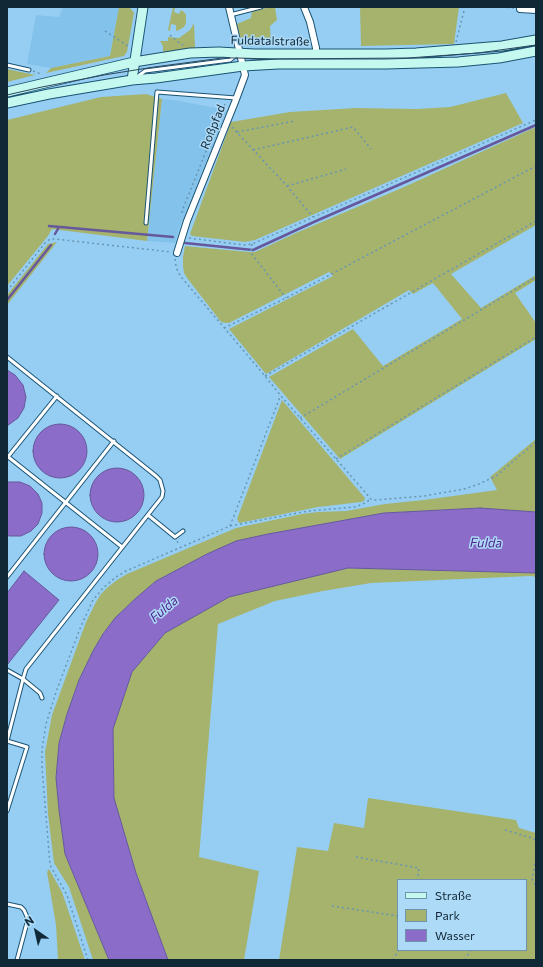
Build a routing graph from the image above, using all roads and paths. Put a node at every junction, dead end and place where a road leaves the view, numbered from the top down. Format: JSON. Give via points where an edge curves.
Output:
{"nodes":[{"id":1,"x":143,"y":7,"type":"edge"},
{"id":2,"x":229,"y":7,"type":"edge"},
{"id":3,"x":261,"y":7,"type":"edge"},
{"id":4,"x":304,"y":7,"type":"edge"},
{"id":5,"x":464,"y":7,"type":"edge"},
{"id":6,"x":502,"y":7,"type":"edge"},
{"id":7,"x":520,"y":9,"type":"joint"},
{"id":8,"x":536,"y":10,"type":"edge"},
{"id":9,"x":230,"y":15,"type":"junction"},
{"id":10,"x":105,"y":31,"type":"dead end"},
{"id":11,"x":170,"y":35,"type":"dead end"},
{"id":12,"x":536,"y":40,"type":"edge"},
{"id":13,"x":456,"y":43,"type":"dead end"},
{"id":14,"x":184,"y":46,"type":"dead end"},
{"id":15,"x":130,"y":47,"type":"dead end"},
{"id":16,"x":536,"y":51,"type":"edge"},
{"id":17,"x":240,"y":53,"type":"junction"},
{"id":18,"x":316,"y":54,"type":"junction"},
{"id":19,"x":136,"y":64,"type":"junction"},
{"id":20,"x":240,"y":65,"type":"junction"},
{"id":21,"x":7,"y":66,"type":"edge"},
{"id":22,"x":29,"y":70,"type":"joint"},
{"id":23,"x":42,"y":75,"type":"dead end"},
{"id":24,"x":132,"y":80,"type":"junction"},
{"id":25,"x":7,"y":92,"type":"edge"},
{"id":26,"x":236,"y":100,"type":"junction"},
{"id":27,"x":7,"y":103,"type":"edge"},
{"id":28,"x":536,"y":120,"type":"edge"},
{"id":29,"x":295,"y":121,"type":"dead end"},
{"id":30,"x":227,"y":122,"type":"junction"},
{"id":31,"x":236,"y":132,"type":"junction"},
{"id":32,"x":371,"y":149,"type":"dead end"},
{"id":33,"x":253,"y":150,"type":"junction"},
{"id":34,"x":536,"y":166,"type":"edge"},
{"id":35,"x":346,"y":169,"type":"dead end"},
{"id":36,"x":287,"y":186,"type":"junction"},
{"id":37,"x":313,"y":217,"type":"junction"},
{"id":38,"x":188,"y":221,"type":"junction"},
{"id":39,"x":536,"y":221,"type":"edge"},
{"id":40,"x":146,"y":223,"type":"dead end"},
{"id":41,"x":182,"y":237,"type":"junction"},
{"id":42,"x":252,"y":244,"type":"junction"},
{"id":43,"x":177,"y":253,"type":"junction"},
{"id":44,"x":536,"y":277,"type":"edge"},
{"id":45,"x":7,"y":291,"type":"edge"},
{"id":46,"x":286,"y":298,"type":"junction"},
{"id":47,"x":224,"y":328,"type":"junction"},
{"id":48,"x":536,"y":337,"type":"edge"},
{"id":49,"x":7,"y":357,"type":"edge"},
{"id":50,"x":265,"y":376,"type":"junction"},
{"id":51,"x":57,"y":396,"type":"junction"},
{"id":52,"x":281,"y":396,"type":"junction"},
{"id":53,"x":300,"y":418,"type":"junction"},
{"id":54,"x":114,"y":441,"type":"junction"},
{"id":55,"x":536,"y":442,"type":"edge"},
{"id":56,"x":7,"y":457,"type":"edge"},
{"id":57,"x":336,"y":459,"type":"junction"},
{"id":58,"x":371,"y":499,"type":"junction"},
{"id":59,"x":66,"y":502,"type":"junction"},
{"id":60,"x":148,"y":515,"type":"junction"},
{"id":61,"x":230,"y":526,"type":"junction"},
{"id":62,"x":182,"y":531,"type":"dead end"},
{"id":63,"x":122,"y":547,"type":"junction"},
{"id":64,"x":7,"y":577,"type":"edge"},
{"id":65,"x":7,"y":670,"type":"edge"},
{"id":66,"x":24,"y":679,"type":"junction"},
{"id":67,"x":42,"y":698,"type":"dead end"},
{"id":68,"x":7,"y":741,"type":"edge"},
{"id":69,"x":7,"y":811,"type":"edge"},
{"id":70,"x":505,"y":830,"type":"dead end"},
{"id":71,"x":536,"y":840,"type":"edge"},
{"id":72,"x":356,"y":857,"type":"dead end"},
{"id":73,"x":536,"y":859,"type":"edge"},
{"id":74,"x":417,"y":879,"type":"edge"},
{"id":75,"x":536,"y":886,"type":"edge"},
{"id":76,"x":7,"y":904,"type":"edge"},
{"id":77,"x":332,"y":906,"type":"dead end"},
{"id":78,"x":397,"y":916,"type":"edge"},
{"id":79,"x":398,"y":951,"type":"edge"},
{"id":80,"x":470,"y":951,"type":"edge"},
{"id":81,"x":17,"y":960,"type":"edge"},
{"id":82,"x":88,"y":960,"type":"edge"},
{"id":83,"x":392,"y":960,"type":"edge"},
{"id":84,"x":465,"y":960,"type":"edge"}],
"edges":[{"from":1,"to":19,"type":"main road"},
{"from":2,"to":9,"type":"street","name":"Roßpfad"},
{"from":3,"to":9,"type":"lane"},
{"from":4,"to":18,"type":"street","via":[[310,22]]},
{"from":5,"to":13,"type":"path"},
{"from":6,"to":7,"type":"path"},
{"from":7,"to":8,"type":"street"},
{"from":9,"to":17,"type":"street","name":"Roßpfad"},
{"from":10,"to":15,"type":"path"},
{"from":11,"to":14,"type":"path"},
{"from":12,"to":18,"type":"main road","name":"Fuldatalstraße","via":[[502,46],[416,53]]},
{"from":16,"to":20,"type":"main road","name":"Fuldatalstraße","via":[[458,62]]},
{"from":17,"to":18,"type":"main road","name":"Fuldatalstraße"},
{"from":17,"to":19,"type":"main road","name":"Fuldatalstraße","via":[[190,53]]},
{"from":17,"to":20,"type":"street","name":"Roßpfad"},
{"from":17,"to":24,"type":"lane","via":[[232,60],[144,70]]},
{"from":19,"to":24,"type":"main road"},
{"from":19,"to":25,"type":"main road","name":"Fuldatalstraße"},
{"from":20,"to":24,"type":"main road","name":"Fuldatalstraße"},
{"from":20,"to":26,"type":"street","name":"Roßpfad","via":[[245,75]]},
{"from":21,"to":22,"type":"lane"},
{"from":22,"to":23,"type":"path"},
{"from":24,"to":27,"type":"main road","name":"Fuldatalstraße"},
{"from":26,"to":30,"type":"street","name":"Roßpfad"},
{"from":26,"to":38,"type":"path","via":[[225,104],[182,212]]},
{"from":26,"to":40,"type":"lane","via":[[157,92]]},
{"from":28,"to":37,"type":"path"},
{"from":29,"to":31,"type":"path"},
{"from":30,"to":31,"type":"path"},
{"from":30,"to":38,"type":"street","name":"Roßpfad"},
{"from":31,"to":33,"type":"path"},
{"from":32,"to":33,"type":"path","via":[[353,127]]},
{"from":33,"to":36,"type":"path"},
{"from":34,"to":46,"type":"path"},
{"from":35,"to":36,"type":"path"},
{"from":36,"to":37,"type":"path"},
{"from":37,"to":42,"type":"path"},
{"from":38,"to":41,"type":"street","name":"Roßpfad"},
{"from":39,"to":50,"type":"path"},
{"from":41,"to":42,"type":"path"},
{"from":41,"to":43,"type":"street","name":"Roßpfad"},
{"from":42,"to":46,"type":"path","via":[[251,253]]},
{"from":43,"to":45,"type":"path","via":[[50,239]]},
{"from":43,"to":47,"type":"path","via":[[175,259],[178,272]]},
{"from":44,"to":53,"type":"path"},
{"from":46,"to":47,"type":"path"},
{"from":47,"to":50,"type":"path"},
{"from":48,"to":57,"type":"path"},
{"from":49,"to":51,"type":"lane"},
{"from":50,"to":52,"type":"path"},
{"from":51,"to":54,"type":"lane"},
{"from":51,"to":56,"type":"lane"},
{"from":52,"to":53,"type":"path"},
{"from":52,"to":61,"type":"path"},
{"from":53,"to":57,"type":"path"},
{"from":54,"to":59,"type":"lane"},
{"from":54,"to":60,"type":"lane","via":[[160,480],[162,497]]},
{"from":55,"to":58,"type":"path","via":[[496,476],[480,484],[424,496]]},
{"from":56,"to":59,"type":"lane"},
{"from":57,"to":58,"type":"path"},
{"from":58,"to":61,"type":"path","via":[[355,507],[308,511]]},
{"from":59,"to":63,"type":"lane"},
{"from":59,"to":64,"type":"lane"},
{"from":60,"to":62,"type":"lane","via":[[175,537]]},
{"from":60,"to":63,"type":"lane"},
{"from":61,"to":82,"type":"path","via":[[126,571],[103,588],[93,600],[81,626],[56,692],[46,724],[42,750],[49,861],[67,895]]},
{"from":63,"to":66,"type":"lane","via":[[26,669]]},
{"from":65,"to":66,"type":"lane"},
{"from":66,"to":67,"type":"lane"},
{"from":66,"to":68,"type":"lane"},
{"from":68,"to":69,"type":"lane","via":[[28,747]]},
{"from":70,"to":71,"type":"path"},
{"from":72,"to":74,"type":"path","via":[[419,868]]},
{"from":73,"to":75,"type":"path","via":[[532,879]]},
{"from":76,"to":81,"type":"lane","via":[[21,907],[28,919]]},
{"from":77,"to":78,"type":"path"},
{"from":79,"to":83,"type":"path"},
{"from":80,"to":84,"type":"path"}]}
